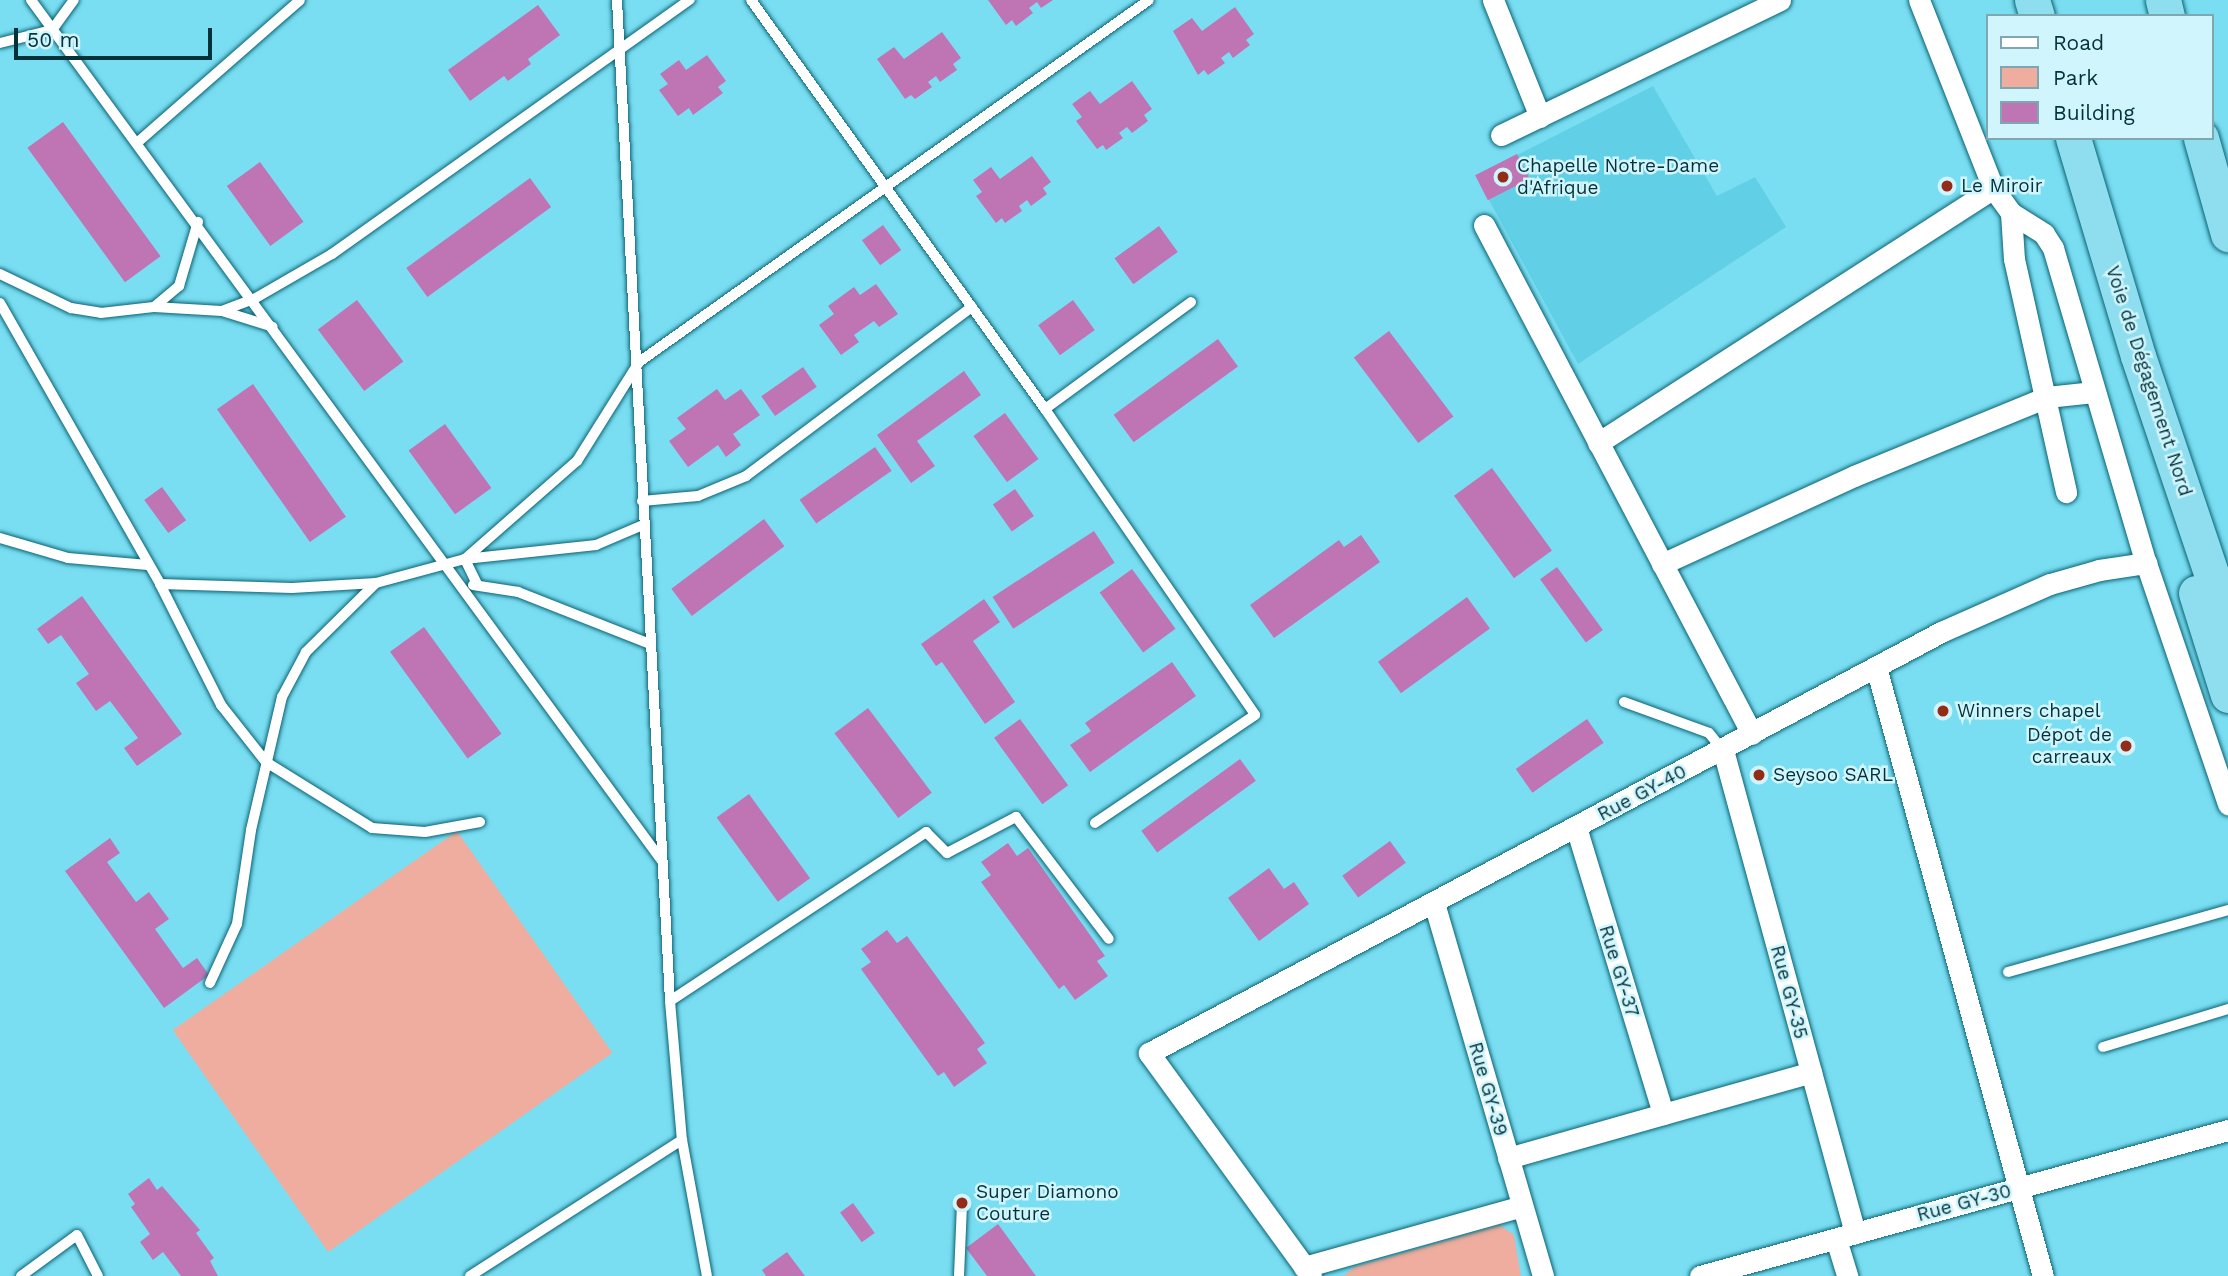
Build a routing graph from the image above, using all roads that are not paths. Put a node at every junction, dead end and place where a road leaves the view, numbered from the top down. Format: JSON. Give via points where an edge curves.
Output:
{"nodes":[{"id":1,"x":31,"y":0,"type":"edge"},
{"id":2,"x":74,"y":0,"type":"edge"},
{"id":3,"x":300,"y":0,"type":"edge"},
{"id":4,"x":617,"y":0,"type":"edge"},
{"id":5,"x":690,"y":0,"type":"edge"},
{"id":6,"x":751,"y":0,"type":"edge"},
{"id":7,"x":1149,"y":0,"type":"edge"},
{"id":8,"x":1493,"y":0,"type":"edge"},
{"id":9,"x":1780,"y":0,"type":"edge"},
{"id":10,"x":1919,"y":0,"type":"edge"},
{"id":11,"x":52,"y":30,"type":"junction"},
{"id":12,"x":0,"y":43,"type":"edge"},
{"id":13,"x":619,"y":49,"type":"junction"},
{"id":14,"x":1540,"y":117,"type":"junction"},
{"id":15,"x":1501,"y":135,"type":"dead end"},
{"id":16,"x":2074,"y":140,"type":"edge"},
{"id":17,"x":2203,"y":140,"type":"edge"},
{"id":18,"x":138,"y":142,"type":"junction"},
{"id":19,"x":1993,"y":188,"type":"junction"},
{"id":20,"x":886,"y":189,"type":"junction"},
{"id":21,"x":2011,"y":213,"type":"junction"},
{"id":22,"x":198,"y":222,"type":"junction"},
{"id":23,"x":1484,"y":225,"type":"dead end"},
{"id":24,"x":2228,"y":234,"type":"edge"},
{"id":25,"x":0,"y":274,"type":"edge"},
{"id":26,"x":254,"y":299,"type":"junction"},
{"id":27,"x":1191,"y":302,"type":"dead end"},
{"id":28,"x":0,"y":303,"type":"edge"},
{"id":29,"x":154,"y":307,"type":"junction"},
{"id":30,"x":972,"y":307,"type":"junction"},
{"id":31,"x":222,"y":311,"type":"junction"},
{"id":32,"x":273,"y":327,"type":"junction"},
{"id":33,"x":2138,"y":356,"type":"junction"},
{"id":34,"x":639,"y":362,"type":"junction"},
{"id":35,"x":2094,"y":392,"type":"junction"},
{"id":36,"x":2047,"y":397,"type":"junction"},
{"id":37,"x":1045,"y":409,"type":"junction"},
{"id":38,"x":1598,"y":443,"type":"junction"},
{"id":39,"x":2066,"y":492,"type":"dead end"},
{"id":40,"x":642,"y":501,"type":"junction"},
{"id":41,"x":643,"y":525,"type":"junction"},
{"id":42,"x":0,"y":538,"type":"edge"},
{"id":43,"x":465,"y":559,"type":"junction"},
{"id":44,"x":2146,"y":563,"type":"junction"},
{"id":45,"x":1662,"y":564,"type":"junction"},
{"id":46,"x":148,"y":565,"type":"junction"},
{"id":47,"x":443,"y":565,"type":"junction"},
{"id":48,"x":376,"y":583,"type":"junction"},
{"id":49,"x":160,"y":584,"type":"junction"},
{"id":50,"x":477,"y":584,"type":"junction"},
{"id":51,"x":460,"y":587,"type":"junction"},
{"id":52,"x":2228,"y":622,"type":"edge"},
{"id":53,"x":650,"y":644,"type":"junction"},
{"id":54,"x":1876,"y":667,"type":"junction"},
{"id":55,"x":2228,"y":695,"type":"edge"},
{"id":56,"x":1624,"y":702,"type":"dead end"},
{"id":57,"x":1752,"y":734,"type":"junction"},
{"id":58,"x":1723,"y":750,"type":"junction"},
{"id":59,"x":266,"y":762,"type":"junction"},
{"id":60,"x":2228,"y":804,"type":"edge"},
{"id":61,"x":480,"y":822,"type":"dead end"},
{"id":62,"x":1095,"y":823,"type":"dead end"},
{"id":63,"x":1576,"y":827,"type":"junction"},
{"id":64,"x":662,"y":860,"type":"junction"},
{"id":65,"x":1434,"y":902,"type":"junction"},
{"id":66,"x":2228,"y":910,"type":"edge"},
{"id":67,"x":1109,"y":939,"type":"dead end"},
{"id":68,"x":2008,"y":972,"type":"dead end"},
{"id":69,"x":210,"y":983,"type":"dead end"},
{"id":70,"x":670,"y":1001,"type":"junction"},
{"id":71,"x":2228,"y":1010,"type":"edge"},
{"id":72,"x":2103,"y":1047,"type":"dead end"},
{"id":73,"x":1811,"y":1072,"type":"junction"},
{"id":74,"x":1663,"y":1114,"type":"junction"},
{"id":75,"x":2228,"y":1130,"type":"edge"},
{"id":76,"x":682,"y":1140,"type":"junction"},
{"id":77,"x":1508,"y":1158,"type":"junction"},
{"id":78,"x":2020,"y":1188,"type":"junction"},
{"id":79,"x":962,"y":1203,"type":"dead end"},
{"id":80,"x":1522,"y":1206,"type":"junction"},
{"id":81,"x":1845,"y":1236,"type":"junction"},
{"id":82,"x":1307,"y":1271,"type":"edge"},
{"id":83,"x":21,"y":1276,"type":"edge"},
{"id":84,"x":98,"y":1276,"type":"edge"},
{"id":85,"x":470,"y":1276,"type":"edge"},
{"id":86,"x":707,"y":1276,"type":"edge"},
{"id":87,"x":959,"y":1276,"type":"edge"},
{"id":88,"x":1543,"y":1276,"type":"edge"},
{"id":89,"x":1700,"y":1276,"type":"edge"},
{"id":90,"x":1847,"y":1276,"type":"edge"},
{"id":91,"x":2043,"y":1276,"type":"edge"}],
"edges":[{"from":1,"to":11,"type":"lane"},
{"from":2,"to":11,"type":"lane"},
{"from":3,"to":18,"type":"lane"},
{"from":4,"to":13,"type":"lane"},
{"from":5,"to":13,"type":"lane"},
{"from":6,"to":20,"type":"lane"},
{"from":7,"to":20,"type":"lane"},
{"from":8,"to":14,"type":"street"},
{"from":9,"to":14,"type":"street"},
{"from":10,"to":19,"type":"street"},
{"from":11,"to":12,"type":"lane"},
{"from":11,"to":18,"type":"lane"},
{"from":13,"to":26,"type":"lane","via":[[332,254]]},
{"from":13,"to":34,"type":"lane"},
{"from":14,"to":15,"type":"street"},
{"from":16,"to":33,"type":"highway","name":"Voie de Dégagement Nord"},
{"from":17,"to":24,"type":"highway"},
{"from":18,"to":22,"type":"lane"},
{"from":19,"to":21,"type":"street"},
{"from":19,"to":38,"type":"street"},
{"from":20,"to":30,"type":"lane"},
{"from":20,"to":34,"type":"lane"},
{"from":21,"to":35,"type":"street","via":[[2044,234],[2053,248]]},
{"from":21,"to":36,"type":"street","via":[[2014,259]]},
{"from":22,"to":26,"type":"lane"},
{"from":22,"to":29,"type":"lane","via":[[179,286]]},
{"from":23,"to":38,"type":"street"},
{"from":25,"to":29,"type":"lane","via":[[71,308],[101,313]]},
{"from":26,"to":31,"type":"lane"},
{"from":26,"to":32,"type":"lane"},
{"from":27,"to":37,"type":"lane"},
{"from":28,"to":46,"type":"lane"},
{"from":29,"to":31,"type":"lane"},
{"from":30,"to":37,"type":"lane"},
{"from":30,"to":40,"type":"lane","via":[[746,476],[698,496]]},
{"from":31,"to":32,"type":"lane"},
{"from":32,"to":47,"type":"lane"},
{"from":33,"to":52,"type":"highway","name":"Voie de Dégagement Nord"},
{"from":33,"to":55,"type":"highway","via":[[2149,424],[2173,517]]},
{"from":34,"to":40,"type":"lane"},
{"from":34,"to":43,"type":"lane","via":[[577,461]]},
{"from":35,"to":36,"type":"street"},
{"from":35,"to":44,"type":"street"},
{"from":36,"to":39,"type":"street"},
{"from":36,"to":45,"type":"street","via":[[1854,476]]},
{"from":37,"to":62,"type":"lane","via":[[1255,715]]},
{"from":38,"to":45,"type":"street"},
{"from":40,"to":41,"type":"lane"},
{"from":41,"to":43,"type":"lane","via":[[596,545]]},
{"from":41,"to":53,"type":"lane"},
{"from":42,"to":46,"type":"lane","via":[[68,558]]},
{"from":43,"to":47,"type":"lane"},
{"from":43,"to":50,"type":"lane"},
{"from":44,"to":54,"type":"street","name":"Rue GY-40","via":[[2050,584]]},
{"from":44,"to":60,"type":"street"},
{"from":45,"to":57,"type":"street"},
{"from":46,"to":49,"type":"lane"},
{"from":47,"to":48,"type":"lane"},
{"from":47,"to":51,"type":"lane"},
{"from":48,"to":49,"type":"lane","via":[[292,588]]},
{"from":48,"to":59,"type":"lane","via":[[306,652],[282,697]]},
{"from":49,"to":59,"type":"lane","via":[[221,705]]},
{"from":50,"to":51,"type":"lane"},
{"from":50,"to":53,"type":"lane","via":[[517,592]]},
{"from":51,"to":64,"type":"lane"},
{"from":53,"to":64,"type":"lane"},
{"from":54,"to":57,"type":"street","name":"Rue GY-40"},
{"from":54,"to":78,"type":"street"},
{"from":56,"to":58,"type":"lane","via":[[1709,733]]},
{"from":57,"to":58,"type":"street","name":"Rue GY-40"},
{"from":58,"to":63,"type":"street","name":"Rue GY-40"},
{"from":58,"to":73,"type":"street","name":"Rue GY-35"},
{"from":59,"to":61,"type":"lane","via":[[372,828],[425,832]]},
{"from":59,"to":69,"type":"lane","via":[[237,924]]},
{"from":63,"to":65,"type":"street","name":"Rue GY-40"},
{"from":63,"to":74,"type":"street","name":"Rue GY-37"},
{"from":64,"to":70,"type":"lane"},
{"from":65,"to":77,"type":"street","name":"Rue GY-39"},
{"from":65,"to":82,"type":"street","name":"Rue GY-40","via":[[1149,1053]]},
{"from":66,"to":68,"type":"lane"},
{"from":67,"to":70,"type":"lane","via":[[1016,817],[947,853],[926,832]]},
{"from":70,"to":76,"type":"lane"},
{"from":71,"to":72,"type":"lane"},
{"from":73,"to":74,"type":"street"},
{"from":73,"to":81,"type":"street","name":"Rue GY-35"},
{"from":74,"to":77,"type":"street"},
{"from":75,"to":78,"type":"street","name":"Rue GY-30"},
{"from":76,"to":85,"type":"lane"},
{"from":76,"to":86,"type":"lane"},
{"from":77,"to":80,"type":"street","name":"Rue GY-39"},
{"from":78,"to":81,"type":"street","name":"Rue GY-30"},
{"from":78,"to":91,"type":"street"},
{"from":79,"to":87,"type":"lane"},
{"from":80,"to":82,"type":"street"},
{"from":80,"to":88,"type":"street","name":"Rue GY-39"},
{"from":81,"to":89,"type":"street","name":"Rue GY-30"},
{"from":81,"to":90,"type":"street","name":"Rue GY-35"},
{"from":83,"to":84,"type":"lane","via":[[77,1235]]}]}
